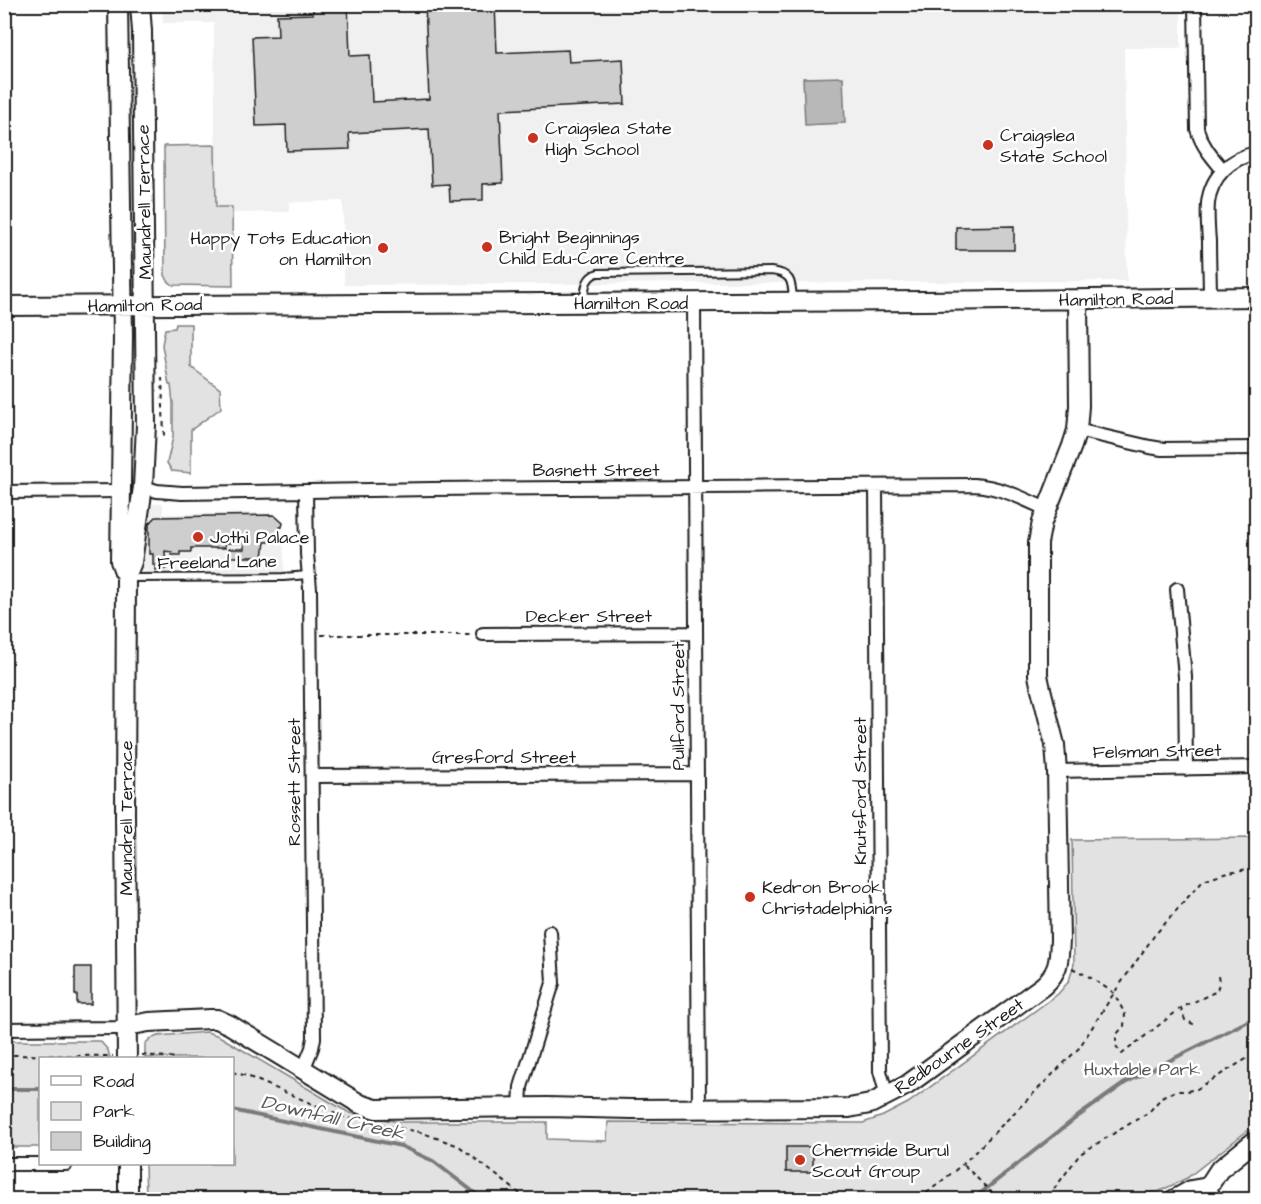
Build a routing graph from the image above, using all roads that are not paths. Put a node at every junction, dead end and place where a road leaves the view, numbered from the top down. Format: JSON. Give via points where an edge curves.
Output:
{"nodes":[{"id":1,"x":118,"y":4,"type":"edge"},
{"id":2,"x":140,"y":4,"type":"edge"},
{"id":3,"x":1195,"y":4,"type":"edge"},
{"id":4,"x":1257,"y":153,"type":"edge"},
{"id":5,"x":1223,"y":170,"type":"junction"},
{"id":6,"x":1210,"y":297,"type":"junction"},
{"id":7,"x":1257,"y":297,"type":"edge"},
{"id":8,"x":1078,"y":300,"type":"junction"},
{"id":9,"x":793,"y":302,"type":"junction"},
{"id":10,"x":583,"y":303,"type":"junction"},
{"id":11,"x":694,"y":303,"type":"junction"},
{"id":12,"x":122,"y":305,"type":"junction"},
{"id":13,"x":145,"y":305,"type":"junction"},
{"id":14,"x":4,"y":306,"type":"edge"},
{"id":15,"x":1077,"y":430,"type":"junction"},
{"id":16,"x":1257,"y":448,"type":"edge"},
{"id":17,"x":876,"y":486,"type":"junction"},
{"id":18,"x":143,"y":488,"type":"junction"},
{"id":19,"x":695,"y":488,"type":"junction"},
{"id":20,"x":121,"y":491,"type":"junction"},
{"id":21,"x":306,"y":491,"type":"junction"},
{"id":22,"x":4,"y":492,"type":"edge"},
{"id":23,"x":1046,"y":509,"type":"junction"},
{"id":24,"x":309,"y":574,"type":"junction"},
{"id":25,"x":126,"y":577,"type":"junction"},
{"id":26,"x":1177,"y":589,"type":"dead end"},
{"id":27,"x":695,"y":633,"type":"junction"},
{"id":28,"x":483,"y":634,"type":"road end"},
{"id":29,"x":1257,"y":767,"type":"edge"},
{"id":30,"x":1186,"y":769,"type":"junction"},
{"id":31,"x":1057,"y":771,"type":"junction"},
{"id":32,"x":696,"y":774,"type":"junction"},
{"id":33,"x":312,"y":776,"type":"junction"},
{"id":34,"x":550,"y":932,"type":"dead end"},
{"id":35,"x":127,"y":1026,"type":"junction"},
{"id":36,"x":4,"y":1029,"type":"edge"},
{"id":37,"x":127,"y":1056,"type":"edge"},
{"id":38,"x":303,"y":1070,"type":"junction"},
{"id":39,"x":887,"y":1096,"type":"junction"},
{"id":40,"x":520,"y":1108,"type":"junction"},
{"id":41,"x":699,"y":1108,"type":"junction"},
{"id":42,"x":1257,"y":1140,"type":"edge"},
{"id":43,"x":4,"y":1164,"type":"edge"},
{"id":44,"x":39,"y":1164,"type":"edge"},
{"id":45,"x":128,"y":1165,"type":"edge"},
{"id":46,"x":1212,"y":1193,"type":"edge"},
{"id":47,"x":128,"y":1200,"type":"edge"},
{"id":48,"x":1173,"y":1200,"type":"edge"}],
"edges":[{"from":1,"to":12,"type":"main road","name":"Maundrell Terrace"},
{"from":2,"to":13,"type":"main road","name":"Maundrell Terrace"},
{"from":3,"to":5,"type":"street","via":[[1197,129],[1200,140]]},
{"from":4,"to":5,"type":"street","via":[[1234,161]]},
{"from":5,"to":6,"type":"street","via":[[1208,203]]},
{"from":6,"to":7,"type":"main road","name":"Hamilton Road"},
{"from":6,"to":8,"type":"main road","name":"Hamilton Road"},
{"from":8,"to":9,"type":"main road","name":"Hamilton Road"},
{"from":8,"to":15,"type":"main road"},
{"from":9,"to":10,"type":"lane","via":[[790,279],[771,271],[598,273],[586,282]]},
{"from":9,"to":11,"type":"main road","name":"Hamilton Road"},
{"from":10,"to":11,"type":"main road","name":"Hamilton Road"},
{"from":10,"to":13,"type":"main road","name":"Hamilton Road"},
{"from":11,"to":19,"type":"street","name":"Pullford Street"},
{"from":12,"to":13,"type":"main road","name":"Hamilton Road"},
{"from":12,"to":14,"type":"main road","name":"Hamilton Road"},
{"from":12,"to":20,"type":"main road","name":"Maundrell Terrace"},
{"from":13,"to":18,"type":"main road","name":"Maundrell Terrace"},
{"from":15,"to":16,"type":"street","via":[[1162,449]]},
{"from":15,"to":23,"type":"main road"},
{"from":17,"to":19,"type":"street","name":"Basnett Street"},
{"from":17,"to":23,"type":"street","name":"Basnett Street","via":[[987,486]]},
{"from":17,"to":39,"type":"street","name":"Knutsford Street","via":[[880,1071]]},
{"from":18,"to":21,"type":"street","name":"Basnett Street","via":[[182,493]]},
{"from":18,"to":25,"type":"main road","name":"Maundrell Terrace","via":[[132,562]]},
{"from":19,"to":21,"type":"street","name":"Basnett Street"},
{"from":19,"to":27,"type":"street","name":"Pullford Street"},
{"from":20,"to":22,"type":"street"},
{"from":20,"to":25,"type":"main road","name":"Maundrell Terrace","via":[[120,561]]},
{"from":21,"to":24,"type":"street","name":"Rossett Street"},
{"from":23,"to":31,"type":"main road","via":[[1038,543],[1038,675],[1055,745]]},
{"from":24,"to":25,"type":"lane","name":"Freeland Lane"},
{"from":24,"to":33,"type":"street","name":"Rossett Street"},
{"from":25,"to":35,"type":"main road","name":"Maundrell Terrace"},
{"from":26,"to":30,"type":"street","via":[[1185,677]]},
{"from":27,"to":28,"type":"street","name":"Decker Street"},
{"from":27,"to":32,"type":"street","name":"Pullford Street"},
{"from":29,"to":30,"type":"street","name":"Felsman Street"},
{"from":30,"to":31,"type":"street","name":"Felsman Street"},
{"from":31,"to":39,"type":"main road","name":"Redbourne Street","via":[[1060,940],[1055,973],[1043,987],[920,1077]]},
{"from":32,"to":33,"type":"street","name":"Gresford Street"},
{"from":32,"to":41,"type":"street","name":"Pullford Street"},
{"from":33,"to":38,"type":"street","name":"Rossett Street","via":[[314,1038]]},
{"from":34,"to":40,"type":"street","via":[[553,983],[521,1087]]},
{"from":35,"to":36,"type":"street"},
{"from":35,"to":37,"type":"main road","name":"Maundrell Terrace"},
{"from":35,"to":38,"type":"main road","name":"Redbourne Street","via":[[217,1019]]},
{"from":38,"to":40,"type":"main road","name":"Redbourne Street","via":[[360,1104],[376,1109]]},
{"from":39,"to":41,"type":"main road","name":"Redbourne Street","via":[[866,1106],[849,1108]]},
{"from":40,"to":41,"type":"main road","name":"Redbourne Street"},
{"from":42,"to":46,"type":"main road","via":[[1216,1172]]},
{"from":43,"to":44,"type":"street"},
{"from":45,"to":47,"type":"main road"},
{"from":46,"to":48,"type":"main road","via":[[1191,1190]]}]}
